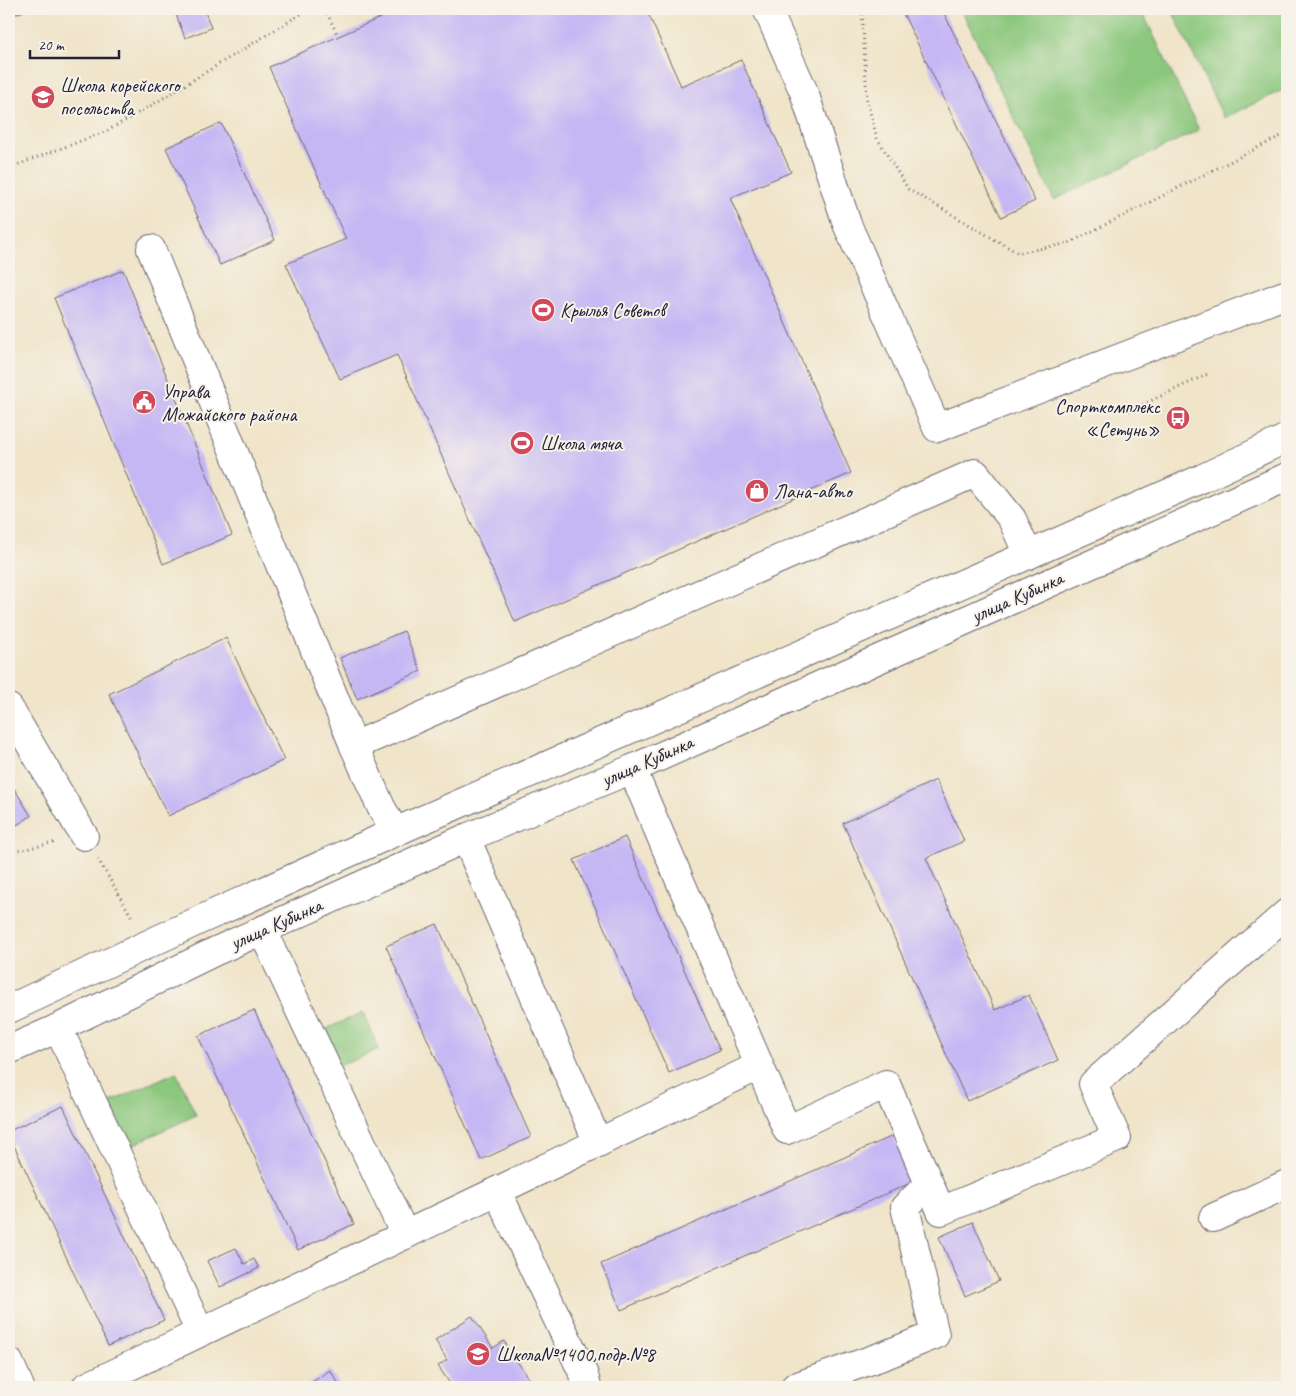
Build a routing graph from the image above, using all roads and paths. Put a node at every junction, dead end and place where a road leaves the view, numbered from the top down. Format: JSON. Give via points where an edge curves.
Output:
{"nodes":[{"id":1,"x":309,"y":9,"type":"edge"},
{"id":2,"x":325,"y":9,"type":"edge"},
{"id":3,"x":767,"y":9,"type":"edge"},
{"id":4,"x":862,"y":9,"type":"edge"},
{"id":5,"x":338,"y":36,"type":"dead end"},
{"id":6,"x":1287,"y":133,"type":"edge"},
{"id":7,"x":9,"y":168,"type":"edge"},
{"id":8,"x":151,"y":249,"type":"dead end"},
{"id":9,"x":1287,"y":294,"type":"edge"},
{"id":10,"x":1210,"y":373,"type":"dead end"},
{"id":11,"x":1129,"y":411,"type":"dead end"},
{"id":12,"x":1287,"y":438,"type":"edge"},
{"id":13,"x":1287,"y":477,"type":"edge"},
{"id":14,"x":1028,"y":555,"type":"junction"},
{"id":15,"x":9,"y":708,"type":"edge"},
{"id":16,"x":354,"y":746,"type":"junction"},
{"id":17,"x":632,"y":769,"type":"junction"},
{"id":18,"x":395,"y":832,"type":"junction"},
{"id":19,"x":84,"y":836,"type":"junction"},
{"id":20,"x":466,"y":838,"type":"junction"},
{"id":21,"x":9,"y":853,"type":"edge"},
{"id":22,"x":1287,"y":913,"type":"edge"},
{"id":23,"x":133,"y":919,"type":"dead end"},
{"id":24,"x":262,"y":930,"type":"junction"},
{"id":25,"x":9,"y":1009,"type":"edge"},
{"id":26,"x":58,"y":1028,"type":"junction"},
{"id":27,"x":9,"y":1050,"type":"edge"},
{"id":28,"x":759,"y":1066,"type":"junction"},
{"id":29,"x":598,"y":1143,"type":"junction"},
{"id":30,"x":930,"y":1184,"type":"junction"},
{"id":31,"x":1287,"y":1184,"type":"edge"},
{"id":32,"x":498,"y":1191,"type":"junction"},
{"id":33,"x":1213,"y":1218,"type":"dead end"},
{"id":34,"x":405,"y":1235,"type":"junction"},
{"id":35,"x":200,"y":1332,"type":"junction"},
{"id":36,"x":9,"y":1362,"type":"edge"},
{"id":37,"x":20,"y":1387,"type":"edge"},
{"id":38,"x":86,"y":1387,"type":"edge"},
{"id":39,"x":587,"y":1387,"type":"edge"},
{"id":40,"x":795,"y":1387,"type":"edge"}],
"edges":[{"from":1,"to":7,"type":"path","via":[[107,131]]},
{"from":2,"to":5,"type":"path"},
{"from":3,"to":9,"type":"main road","via":[[804,92],[847,224],[937,428]]},
{"from":4,"to":6,"type":"path","via":[[867,101],[877,138],[908,189],[1018,252],[1069,243]]},
{"from":8,"to":16,"type":"main road"},
{"from":10,"to":11,"type":"path"},
{"from":12,"to":14,"type":"main road"},
{"from":13,"to":17,"type":"main road","name":"улица Кубинка"},
{"from":14,"to":16,"type":"main road","via":[[1012,519],[975,473]]},
{"from":14,"to":18,"type":"main road"},
{"from":15,"to":19,"type":"main road"},
{"from":16,"to":18,"type":"main road"},
{"from":17,"to":20,"type":"main road","name":"улица Кубинка"},
{"from":17,"to":28,"type":"main road"},
{"from":18,"to":25,"type":"main road"},
{"from":19,"to":21,"type":"path"},
{"from":19,"to":23,"type":"path"},
{"from":20,"to":24,"type":"main road","name":"улица Кубинка"},
{"from":20,"to":29,"type":"main road"},
{"from":22,"to":30,"type":"main road","via":[[1093,1084],[1118,1138],[941,1211]]},
{"from":24,"to":26,"type":"main road","name":"улица Кубинка"},
{"from":24,"to":34,"type":"main road"},
{"from":26,"to":27,"type":"main road","name":"улица Кубинка"},
{"from":26,"to":35,"type":"main road"},
{"from":28,"to":29,"type":"main road"},
{"from":28,"to":30,"type":"main road","via":[[787,1130],[886,1084]]},
{"from":29,"to":32,"type":"main road"},
{"from":30,"to":40,"type":"main road","via":[[905,1207],[935,1335]]},
{"from":31,"to":33,"type":"main road"},
{"from":32,"to":34,"type":"main road"},
{"from":32,"to":39,"type":"main road"},
{"from":34,"to":35,"type":"main road"},
{"from":35,"to":38,"type":"main road"},
{"from":36,"to":37,"type":"main road"}]}
